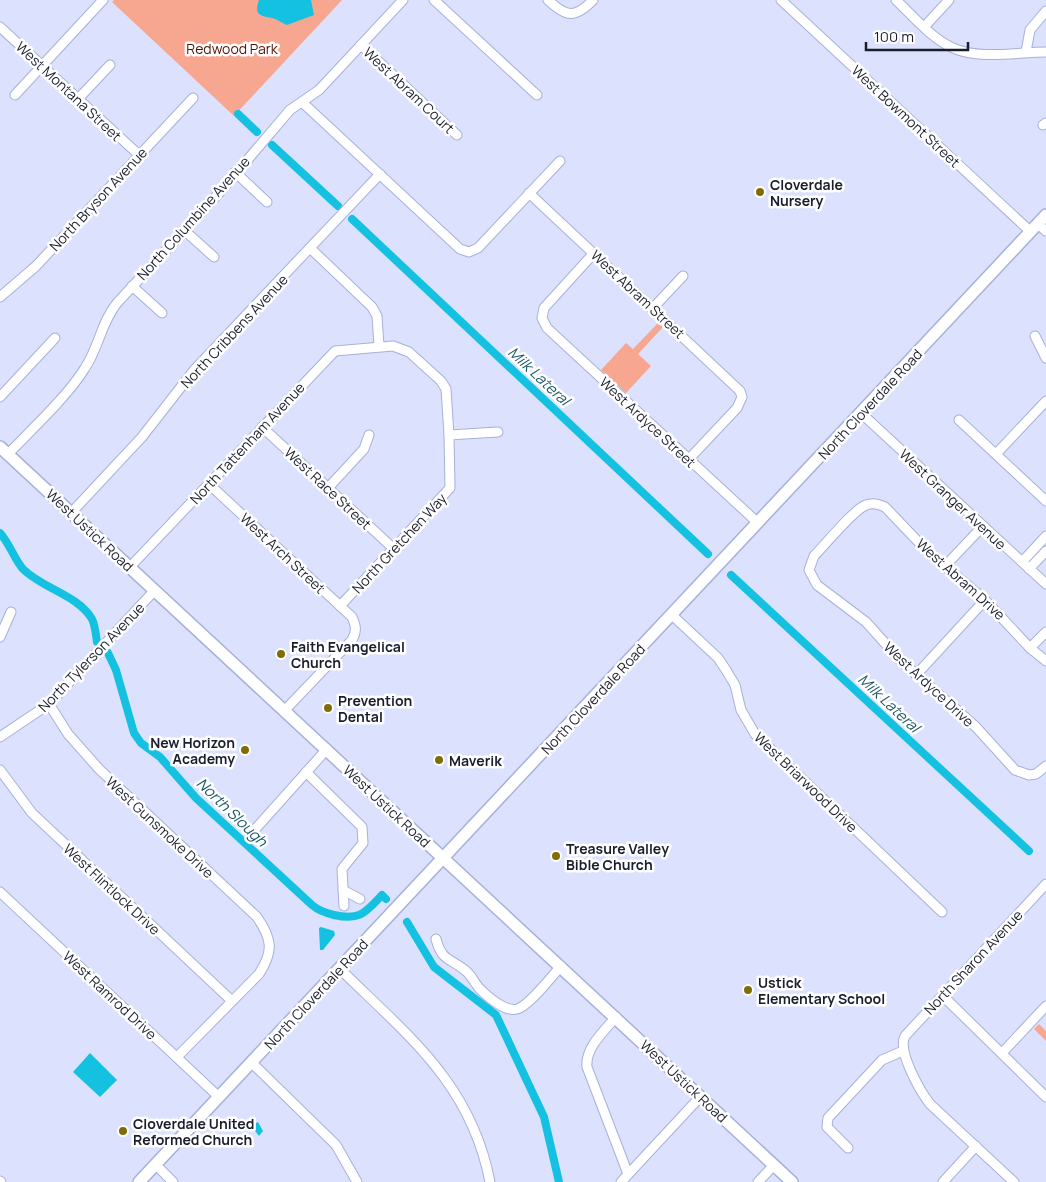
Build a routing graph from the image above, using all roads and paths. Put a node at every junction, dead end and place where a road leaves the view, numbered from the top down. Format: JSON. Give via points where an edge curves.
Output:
{"nodes":[{"id":1,"x":403,"y":0,"type":"edge"},
{"id":2,"x":434,"y":0,"type":"edge"},
{"id":3,"x":548,"y":0,"type":"edge"},
{"id":4,"x":593,"y":0,"type":"edge"},
{"id":5,"x":781,"y":0,"type":"edge"},
{"id":6,"x":896,"y":0,"type":"edge"},
{"id":7,"x":949,"y":0,"type":"edge"},
{"id":8,"x":97,"y":2,"type":"edge"},
{"id":9,"x":1046,"y":11,"type":"edge"},
{"id":10,"x":924,"y":26,"type":"junction"},
{"id":11,"x":0,"y":27,"type":"edge"},
{"id":12,"x":361,"y":45,"type":"junction"},
{"id":13,"x":1026,"y":52,"type":"junction"},
{"id":14,"x":1046,"y":52,"type":"edge"},
{"id":15,"x":110,"y":65,"type":"dead end"},
{"id":16,"x":42,"y":66,"type":"junction"},
{"id":17,"x":15,"y":95,"type":"dead end"},
{"id":18,"x":537,"y":95,"type":"dead end"},
{"id":19,"x":193,"y":98,"type":"dead end"},
{"id":20,"x":78,"y":99,"type":"junction"},
{"id":21,"x":303,"y":103,"type":"junction"},
{"id":22,"x":457,"y":135,"type":"dead end"},
{"id":23,"x":138,"y":154,"type":"junction"},
{"id":24,"x":560,"y":161,"type":"dead end"},
{"id":25,"x":235,"y":172,"type":"junction"},
{"id":26,"x":380,"y":174,"type":"junction"},
{"id":27,"x":529,"y":193,"type":"junction"},
{"id":28,"x":267,"y":202,"type":"dead end"},
{"id":29,"x":1040,"y":226,"type":"edge"},
{"id":30,"x":184,"y":230,"type":"junction"},
{"id":31,"x":310,"y":248,"type":"junction"},
{"id":32,"x":594,"y":253,"type":"junction"},
{"id":33,"x":214,"y":257,"type":"dead end"},
{"id":34,"x":683,"y":276,"type":"dead end"},
{"id":35,"x":132,"y":286,"type":"junction"},
{"id":36,"x":0,"y":297,"type":"edge"},
{"id":37,"x":653,"y":308,"type":"junction"},
{"id":38,"x":162,"y":314,"type":"dead end"},
{"id":39,"x":1035,"y":336,"type":"dead end"},
{"id":40,"x":55,"y":338,"type":"dead end"},
{"id":41,"x":379,"y":346,"type":"junction"},
{"id":42,"x":1046,"y":358,"type":"edge"},
{"id":43,"x":0,"y":397,"type":"edge"},
{"id":44,"x":1046,"y":401,"type":"edge"},
{"id":45,"x":861,"y":413,"type":"junction"},
{"id":46,"x":958,"y":420,"type":"dead end"},
{"id":47,"x":262,"y":427,"type":"junction"},
{"id":48,"x":498,"y":432,"type":"dead end"},
{"id":49,"x":369,"y":435,"type":"dead end"},
{"id":50,"x":449,"y":435,"type":"junction"},
{"id":51,"x":4,"y":450,"type":"edge"},
{"id":52,"x":996,"y":454,"type":"junction"},
{"id":53,"x":688,"y":460,"type":"junction"},
{"id":54,"x":209,"y":484,"type":"junction"},
{"id":55,"x":328,"y":488,"type":"junction"},
{"id":56,"x":1046,"y":501,"type":"edge"},
{"id":57,"x":71,"y":513,"type":"junction"},
{"id":58,"x":758,"y":523,"type":"junction"},
{"id":59,"x":983,"y":526,"type":"junction"},
{"id":60,"x":1046,"y":536,"type":"edge"},
{"id":61,"x":394,"y":549,"type":"junction"},
{"id":62,"x":1046,"y":551,"type":"edge"},
{"id":63,"x":1022,"y":562,"type":"junction"},
{"id":64,"x":946,"y":565,"type":"junction"},
{"id":65,"x":130,"y":567,"type":"junction"},
{"id":66,"x":1029,"y":568,"type":"junction"},
{"id":67,"x":809,"y":570,"type":"joint"},
{"id":68,"x":1046,"y":584,"type":"edge"},
{"id":69,"x":154,"y":590,"type":"junction"},
{"id":70,"x":986,"y":600,"type":"junction"},
{"id":71,"x":340,"y":606,"type":"junction"},
{"id":72,"x":11,"y":612,"type":"dead end"},
{"id":73,"x":672,"y":615,"type":"junction"},
{"id":74,"x":1046,"y":632,"type":"edge"},
{"id":75,"x":0,"y":637,"type":"edge"},
{"id":76,"x":1030,"y":648,"type":"junction"},
{"id":77,"x":1046,"y":661,"type":"edge"},
{"id":78,"x":916,"y":675,"type":"junction"},
{"id":79,"x":49,"y":704,"type":"junction"},
{"id":80,"x":285,"y":710,"type":"junction"},
{"id":81,"x":0,"y":737,"type":"edge"},
{"id":82,"x":327,"y":749,"type":"junction"},
{"id":83,"x":1046,"y":766,"type":"edge"},
{"id":84,"x":0,"y":770,"type":"edge"},
{"id":85,"x":306,"y":772,"type":"junction"},
{"id":86,"x":250,"y":835,"type":"dead end"},
{"id":87,"x":444,"y":858,"type":"junction"},
{"id":88,"x":1046,"y":884,"type":"edge"},
{"id":89,"x":343,"y":890,"type":"junction"},
{"id":90,"x":0,"y":892,"type":"edge"},
{"id":91,"x":360,"y":899,"type":"dead end"},
{"id":92,"x":344,"y":906,"type":"dead end"},
{"id":93,"x":942,"y":912,"type":"dead end"},
{"id":94,"x":436,"y":939,"type":"dead end"},
{"id":95,"x":561,"y":966,"type":"junction"},
{"id":96,"x":340,"y":969,"type":"junction"},
{"id":97,"x":943,"y":996,"type":"junction"},
{"id":98,"x":232,"y":1001,"type":"junction"},
{"id":99,"x":1046,"y":1006,"type":"edge"},
{"id":100,"x":616,"y":1017,"type":"junction"},
{"id":101,"x":903,"y":1051,"type":"junction"},
{"id":102,"x":1003,"y":1052,"type":"junction"},
{"id":103,"x":177,"y":1058,"type":"junction"},
{"id":104,"x":252,"y":1063,"type":"junction"},
{"id":105,"x":701,"y":1096,"type":"junction"},
{"id":106,"x":219,"y":1097,"type":"junction"},
{"id":107,"x":1046,"y":1097,"type":"edge"},
{"id":108,"x":976,"y":1146,"type":"junction"},
{"id":109,"x":848,"y":1148,"type":"dead end"},
{"id":110,"x":155,"y":1164,"type":"junction"},
{"id":111,"x":774,"y":1164,"type":"junction"},
{"id":112,"x":628,"y":1174,"type":"junction"},
{"id":113,"x":138,"y":1182,"type":"edge"},
{"id":114,"x":173,"y":1182,"type":"edge"},
{"id":115,"x":357,"y":1182,"type":"edge"},
{"id":116,"x":490,"y":1182,"type":"edge"},
{"id":117,"x":621,"y":1182,"type":"edge"},
{"id":118,"x":758,"y":1182,"type":"edge"},
{"id":119,"x":792,"y":1182,"type":"edge"},
{"id":120,"x":943,"y":1182,"type":"edge"},
{"id":121,"x":1014,"y":1182,"type":"edge"}],
"edges":[{"from":1,"to":12,"type":"street","name":"North Columbine Avenue"},
{"from":2,"to":18,"type":"street"},
{"from":3,"to":4,"type":"street","via":[[559,10],[574,14]]},
{"from":5,"to":29,"type":"street","name":"West Bowmont Street"},
{"from":6,"to":10,"type":"street"},
{"from":7,"to":10,"type":"street"},
{"from":8,"to":16,"type":"street"},
{"from":9,"to":13,"type":"street","via":[[1030,30]]},
{"from":10,"to":13,"type":"street","via":[[944,43],[964,52]]},
{"from":11,"to":16,"type":"street","name":"West Montana Street"},
{"from":12,"to":21,"type":"street","name":"North Columbine Avenue"},
{"from":12,"to":22,"type":"street","name":"West Abram Court"},
{"from":13,"to":14,"type":"street"},
{"from":15,"to":20,"type":"street"},
{"from":16,"to":17,"type":"street"},
{"from":16,"to":20,"type":"street","name":"West Montana Street"},
{"from":19,"to":23,"type":"street","name":"North Bryson Avenue"},
{"from":20,"to":23,"type":"street","name":"West Montana Street"},
{"from":21,"to":25,"type":"street","name":"North Columbine Avenue","via":[[290,110]]},
{"from":21,"to":26,"type":"street"},
{"from":23,"to":36,"type":"street","name":"North Bryson Avenue","via":[[36,266]]},
{"from":24,"to":27,"type":"street"},
{"from":25,"to":28,"type":"street"},
{"from":25,"to":30,"type":"street","name":"North Columbine Avenue"},
{"from":26,"to":27,"type":"street","via":[[460,249],[469,252],[478,248]]},
{"from":26,"to":31,"type":"street","name":"North Cribbens Avenue"},
{"from":27,"to":32,"type":"street","name":"West Abram Street"},
{"from":29,"to":45,"type":"main road","name":"North Cloverdale Road"},
{"from":30,"to":33,"type":"street"},
{"from":30,"to":35,"type":"street","name":"North Columbine Avenue"},
{"from":31,"to":41,"type":"street","via":[[372,308],[377,316]]},
{"from":31,"to":57,"type":"street","name":"North Cribbens Avenue","via":[[195,369],[142,437]]},
{"from":32,"to":37,"type":"street","name":"West Abram Street"},
{"from":32,"to":53,"type":"street","name":"West Ardyce Street","via":[[544,308],[542,318],[547,328]]},
{"from":34,"to":37,"type":"street"},
{"from":35,"to":38,"type":"street"},
{"from":35,"to":51,"type":"street","name":"North Columbine Avenue","via":[[106,318],[80,376]]},
{"from":37,"to":53,"type":"street","name":"West Abram Street","via":[[737,386],[742,397],[737,408]]},
{"from":39,"to":42,"type":"street"},
{"from":40,"to":43,"type":"street"},
{"from":41,"to":47,"type":"street","name":"North Tattenham Avenue","via":[[335,351]]},
{"from":41,"to":50,"type":"street","name":"North Tattenham Avenue","via":[[393,346],[410,352],[441,381],[448,397]]},
{"from":44,"to":52,"type":"street"},
{"from":45,"to":58,"type":"main road","name":"North Cloverdale Road"},
{"from":45,"to":59,"type":"street","name":"West Granger Avenue"},
{"from":46,"to":52,"type":"street"},
{"from":47,"to":54,"type":"street","name":"North Tattenham Avenue"},
{"from":47,"to":55,"type":"street","name":"West Race Street"},
{"from":48,"to":50,"type":"street"},
{"from":49,"to":55,"type":"street","via":[[364,449]]},
{"from":50,"to":61,"type":"street","name":"North Gretchen Way","via":[[450,488]]},
{"from":51,"to":57,"type":"main road","name":"West Ustick Road"},
{"from":52,"to":56,"type":"street"},
{"from":53,"to":58,"type":"street","name":"West Ardyce Street"},
{"from":54,"to":65,"type":"street","name":"North Tattenham Avenue"},
{"from":54,"to":71,"type":"street","name":"West Arch Street"},
{"from":55,"to":61,"type":"street","name":"West Race Street"},
{"from":57,"to":65,"type":"main road","name":"West Ustick Road"},
{"from":58,"to":73,"type":"main road","name":"North Cloverdale Road"},
{"from":59,"to":63,"type":"street","name":"West Granger Avenue"},
{"from":59,"to":64,"type":"street"},
{"from":60,"to":63,"type":"street"},
{"from":61,"to":71,"type":"street","name":"North Gretchen Way"},
{"from":62,"to":66,"type":"street"},
{"from":63,"to":66,"type":"street","name":"West Granger Avenue"},
{"from":64,"to":67,"type":"street","name":"West Abram Drive","via":[[928,552],[885,507],[872,503],[860,508],[814,556]]},
{"from":64,"to":70,"type":"street","name":"West Abram Drive"},
{"from":65,"to":69,"type":"main road","name":"West Ustick Road"},
{"from":66,"to":68,"type":"street","name":"West Granger Avenue"},
{"from":67,"to":78,"type":"street","name":"West Ardyce Drive","via":[[817,585],[857,614]]},
{"from":69,"to":79,"type":"street","name":"North Tylerson Avenue"},
{"from":69,"to":80,"type":"main road","name":"West Ustick Road"},
{"from":70,"to":76,"type":"street","name":"West Abram Drive"},
{"from":70,"to":78,"type":"street"},
{"from":71,"to":80,"type":"street","name":"West Arch Street","via":[[352,617],[356,633]]},
{"from":72,"to":75,"type":"street"},
{"from":73,"to":87,"type":"main road","name":"North Cloverdale Road"},
{"from":73,"to":93,"type":"street","name":"West Briarwood Drive","via":[[718,658],[735,686],[741,710],[755,734]]},
{"from":74,"to":76,"type":"street"},
{"from":76,"to":77,"type":"street","name":"West Abram Drive"},
{"from":78,"to":83,"type":"street","name":"West Ardyce Drive","via":[[972,723],[1015,770],[1029,775]]},
{"from":79,"to":81,"type":"street","name":"North Tylerson Avenue"},
{"from":79,"to":98,"type":"street","name":"West Gunsmoke Drive","via":[[68,734],[99,770],[257,916],[270,947],[267,961],[259,974]]},
{"from":80,"to":82,"type":"main road","name":"West Ustick Road"},
{"from":82,"to":85,"type":"street"},
{"from":82,"to":87,"type":"main road","name":"West Ustick Road"},
{"from":84,"to":98,"type":"street","name":"West Flintlock Drive","via":[[32,813]]},
{"from":85,"to":86,"type":"street"},
{"from":85,"to":89,"type":"street","via":[[362,827],[363,843],[342,869]]},
{"from":87,"to":95,"type":"main road","name":"West Ustick Road"},
{"from":87,"to":96,"type":"main road","name":"North Cloverdale Road"},
{"from":88,"to":97,"type":"street","name":"North Sharon Avenue"},
{"from":89,"to":91,"type":"street"},
{"from":89,"to":92,"type":"street"},
{"from":90,"to":103,"type":"street","name":"West Ramrod Drive"},
{"from":94,"to":95,"type":"street","via":[[439,952],[507,1008],[517,1009],[525,1005]]},
{"from":95,"to":100,"type":"main road","name":"West Ustick Road"},
{"from":96,"to":104,"type":"main road","name":"North Cloverdale Road"},
{"from":96,"to":116,"type":"street","via":[[412,1037],[439,1068],[479,1136]]},
{"from":97,"to":101,"type":"street","name":"North Sharon Avenue","via":[[902,1041]]},
{"from":97,"to":102,"type":"street"},
{"from":98,"to":103,"type":"street"},
{"from":99,"to":102,"type":"street"},
{"from":100,"to":105,"type":"main road","name":"West Ustick Road"},
{"from":100,"to":112,"type":"street","via":[[586,1058]]},
{"from":101,"to":108,"type":"street","via":[[922,1094]]},
{"from":101,"to":109,"type":"street","via":[[882,1060],[826,1122]]},
{"from":102,"to":107,"type":"street"},
{"from":103,"to":106,"type":"street","name":"West Ramrod Drive"},
{"from":104,"to":106,"type":"main road","name":"North Cloverdale Road"},
{"from":104,"to":115,"type":"street","via":[[336,1145]]},
{"from":105,"to":111,"type":"main road","name":"West Ustick Road"},
{"from":105,"to":112,"type":"street"},
{"from":106,"to":110,"type":"main road","name":"North Cloverdale Road"},
{"from":108,"to":120,"type":"street"},
{"from":108,"to":121,"type":"street"},
{"from":110,"to":113,"type":"main road","name":"North Cloverdale Road"},
{"from":110,"to":114,"type":"street"},
{"from":111,"to":118,"type":"street"},
{"from":111,"to":119,"type":"main road","name":"West Ustick Road"},
{"from":112,"to":117,"type":"street"}]}
